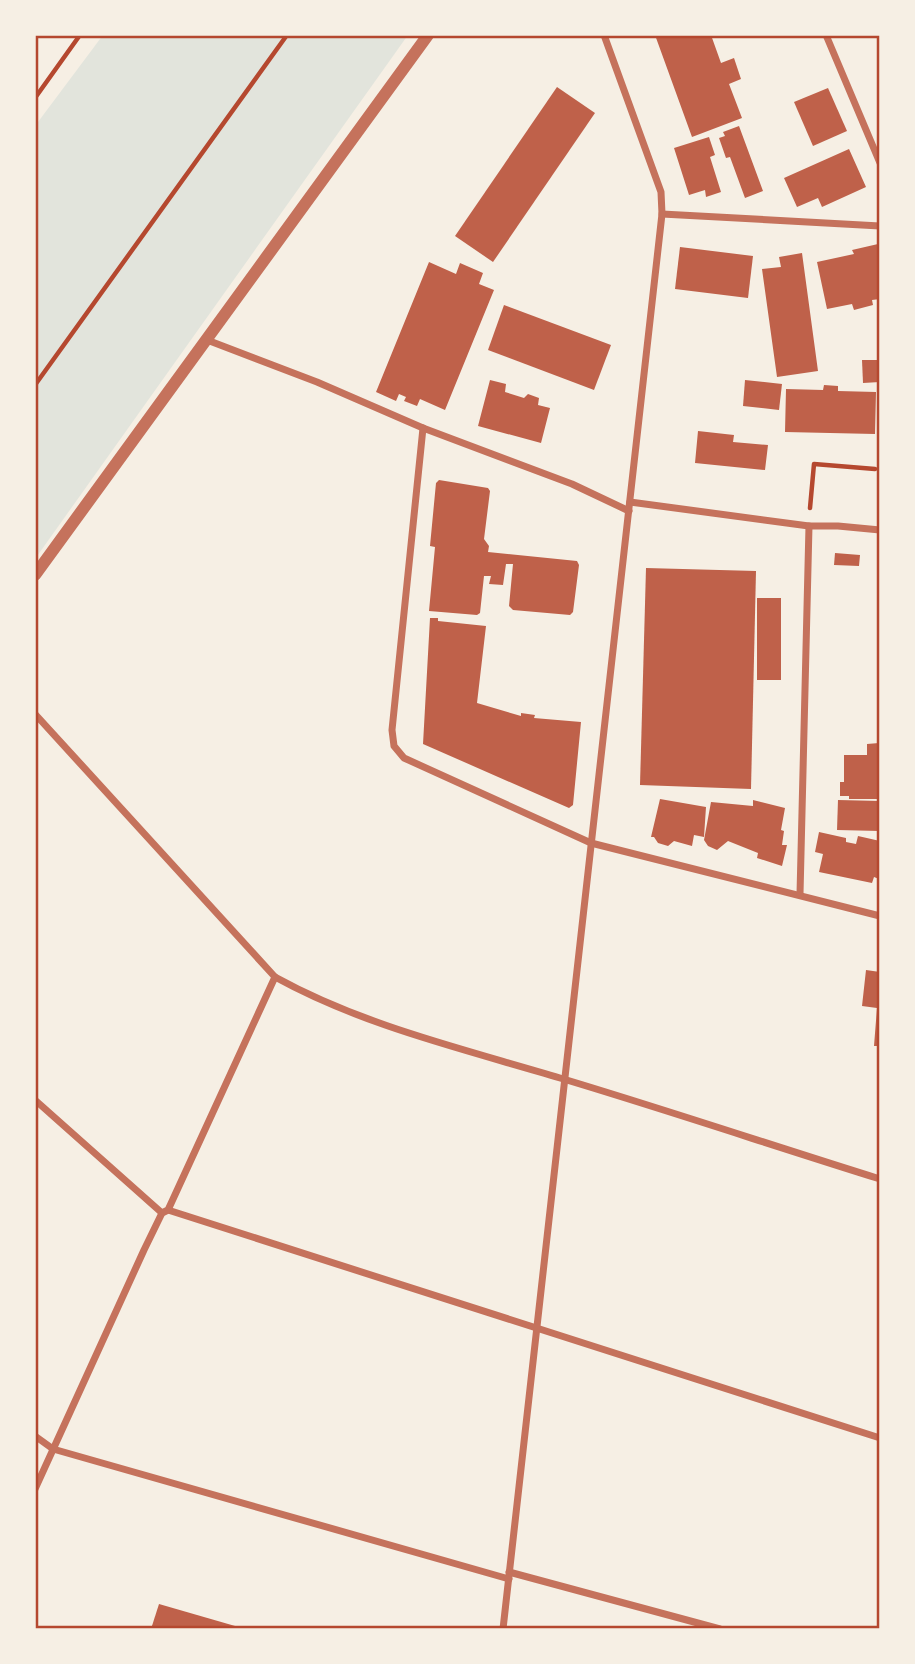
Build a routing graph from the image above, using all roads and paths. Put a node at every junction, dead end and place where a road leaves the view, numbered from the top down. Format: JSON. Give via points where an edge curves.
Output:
{"nodes":[{"id":1,"x":80,"y":35,"type":"edge"},
{"id":2,"x":287,"y":35,"type":"edge"},
{"id":3,"x":428,"y":35,"type":"edge"},
{"id":4,"x":604,"y":35,"type":"edge"},
{"id":5,"x":826,"y":35,"type":"edge"},
{"id":6,"x":35,"y":98,"type":"edge"},
{"id":7,"x":880,"y":163,"type":"edge"},
{"id":8,"x":662,"y":214,"type":"junction"},
{"id":9,"x":880,"y":226,"type":"edge"},
{"id":10,"x":207,"y":340,"type":"junction"},
{"id":11,"x":35,"y":385,"type":"edge"},
{"id":12,"x":424,"y":428,"type":"junction"},
{"id":13,"x":875,"y":469,"type":"dead end"},
{"id":14,"x":630,"y":507,"type":"junction"},
{"id":15,"x":809,"y":526,"type":"junction"},
{"id":16,"x":880,"y":530,"type":"edge"},
{"id":17,"x":35,"y":575,"type":"edge"},
{"id":18,"x":35,"y":714,"type":"edge"},
{"id":19,"x":591,"y":843,"type":"junction"},
{"id":20,"x":800,"y":894,"type":"junction"},
{"id":21,"x":880,"y":916,"type":"edge"},
{"id":22,"x":275,"y":977,"type":"junction"},
{"id":23,"x":564,"y":1079,"type":"junction"},
{"id":24,"x":35,"y":1100,"type":"edge"},
{"id":25,"x":880,"y":1179,"type":"edge"},
{"id":26,"x":165,"y":1212,"type":"junction"},
{"id":27,"x":536,"y":1328,"type":"junction"},
{"id":28,"x":35,"y":1436,"type":"edge"},
{"id":29,"x":880,"y":1438,"type":"edge"},
{"id":30,"x":53,"y":1449,"type":"junction"},
{"id":31,"x":35,"y":1489,"type":"edge"},
{"id":32,"x":509,"y":1575,"type":"junction"},
{"id":33,"x":503,"y":1629,"type":"edge"},
{"id":34,"x":719,"y":1629,"type":"edge"}],
"edges":[{"from":1,"to":6,"type":"path"},
{"from":2,"to":11,"type":"path"},
{"from":3,"to":10,"type":"street"},
{"from":4,"to":8,"type":"street","via":[[661,192]]},
{"from":5,"to":7,"type":"street"},
{"from":8,"to":9,"type":"street"},
{"from":8,"to":14,"type":"street"},
{"from":10,"to":12,"type":"street"},
{"from":10,"to":17,"type":"street"},
{"from":12,"to":14,"type":"street"},
{"from":12,"to":19,"type":"street","via":[[394,746],[404,758]]},
{"from":13,"to":15,"type":"path","via":[[814,464]]},
{"from":14,"to":15,"type":"street"},
{"from":14,"to":19,"type":"street"},
{"from":15,"to":16,"type":"street"},
{"from":15,"to":20,"type":"street"},
{"from":18,"to":22,"type":"street"},
{"from":19,"to":20,"type":"street"},
{"from":19,"to":23,"type":"street"},
{"from":20,"to":21,"type":"street"},
{"from":22,"to":23,"type":"street","via":[[383,1026]]},
{"from":22,"to":26,"type":"street"},
{"from":23,"to":25,"type":"street"},
{"from":23,"to":27,"type":"street"},
{"from":24,"to":26,"type":"street"},
{"from":26,"to":27,"type":"street"},
{"from":26,"to":30,"type":"street"},
{"from":27,"to":29,"type":"street"},
{"from":27,"to":32,"type":"street"},
{"from":28,"to":30,"type":"street"},
{"from":30,"to":31,"type":"street"},
{"from":30,"to":32,"type":"street"},
{"from":32,"to":33,"type":"street"},
{"from":32,"to":34,"type":"street"}]}
